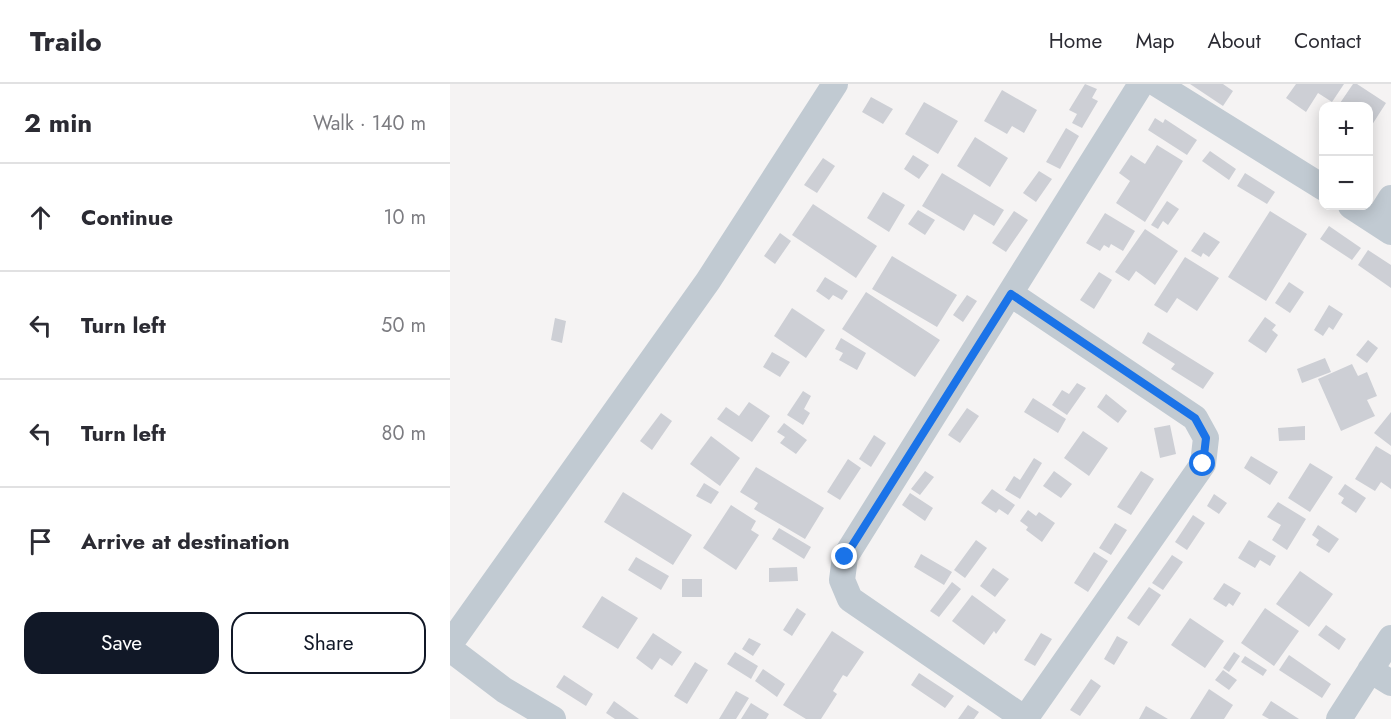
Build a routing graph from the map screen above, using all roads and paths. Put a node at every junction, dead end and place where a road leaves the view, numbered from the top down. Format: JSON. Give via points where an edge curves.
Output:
{"nodes":[{"id":1,"x":835,"y":84,"type":"edge"},
{"id":2,"x":1141,"y":84,"type":"edge"},
{"id":3,"x":1157,"y":84,"type":"edge"},
{"id":4,"x":1319,"y":185,"type":"edge"},
{"id":5,"x":1391,"y":198,"type":"edge"},
{"id":6,"x":1357,"y":210,"type":"edge"},
{"id":7,"x":1384,"y":227,"type":"edge"},
{"id":8,"x":1011,"y":294,"type":"junction"},
{"id":9,"x":1391,"y":638,"type":"edge"},
{"id":10,"x":450,"y":644,"type":"edge"},
{"id":11,"x":450,"y":649,"type":"edge"},
{"id":12,"x":1381,"y":676,"type":"edge"},
{"id":13,"x":553,"y":719,"type":"edge"},
{"id":14,"x":1025,"y":719,"type":"edge"},
{"id":15,"x":1338,"y":719,"type":"edge"}],
"edges":[{"from":1,"to":10,"type":"street","via":[[708,281]]},
{"from":2,"to":8,"type":"street"},
{"from":3,"to":4,"type":"street"},
{"from":5,"to":7,"type":"street"},
{"from":6,"to":7,"type":"street"},
{"from":8,"to":14,"type":"street","via":[[845,557],[842,580],[850,599]]},
{"from":8,"to":14,"type":"street","via":[[1195,418],[1206,438],[1203,464]]},
{"from":9,"to":12,"type":"street"},
{"from":11,"to":13,"type":"street","via":[[504,690]]},
{"from":12,"to":15,"type":"street"}]}
